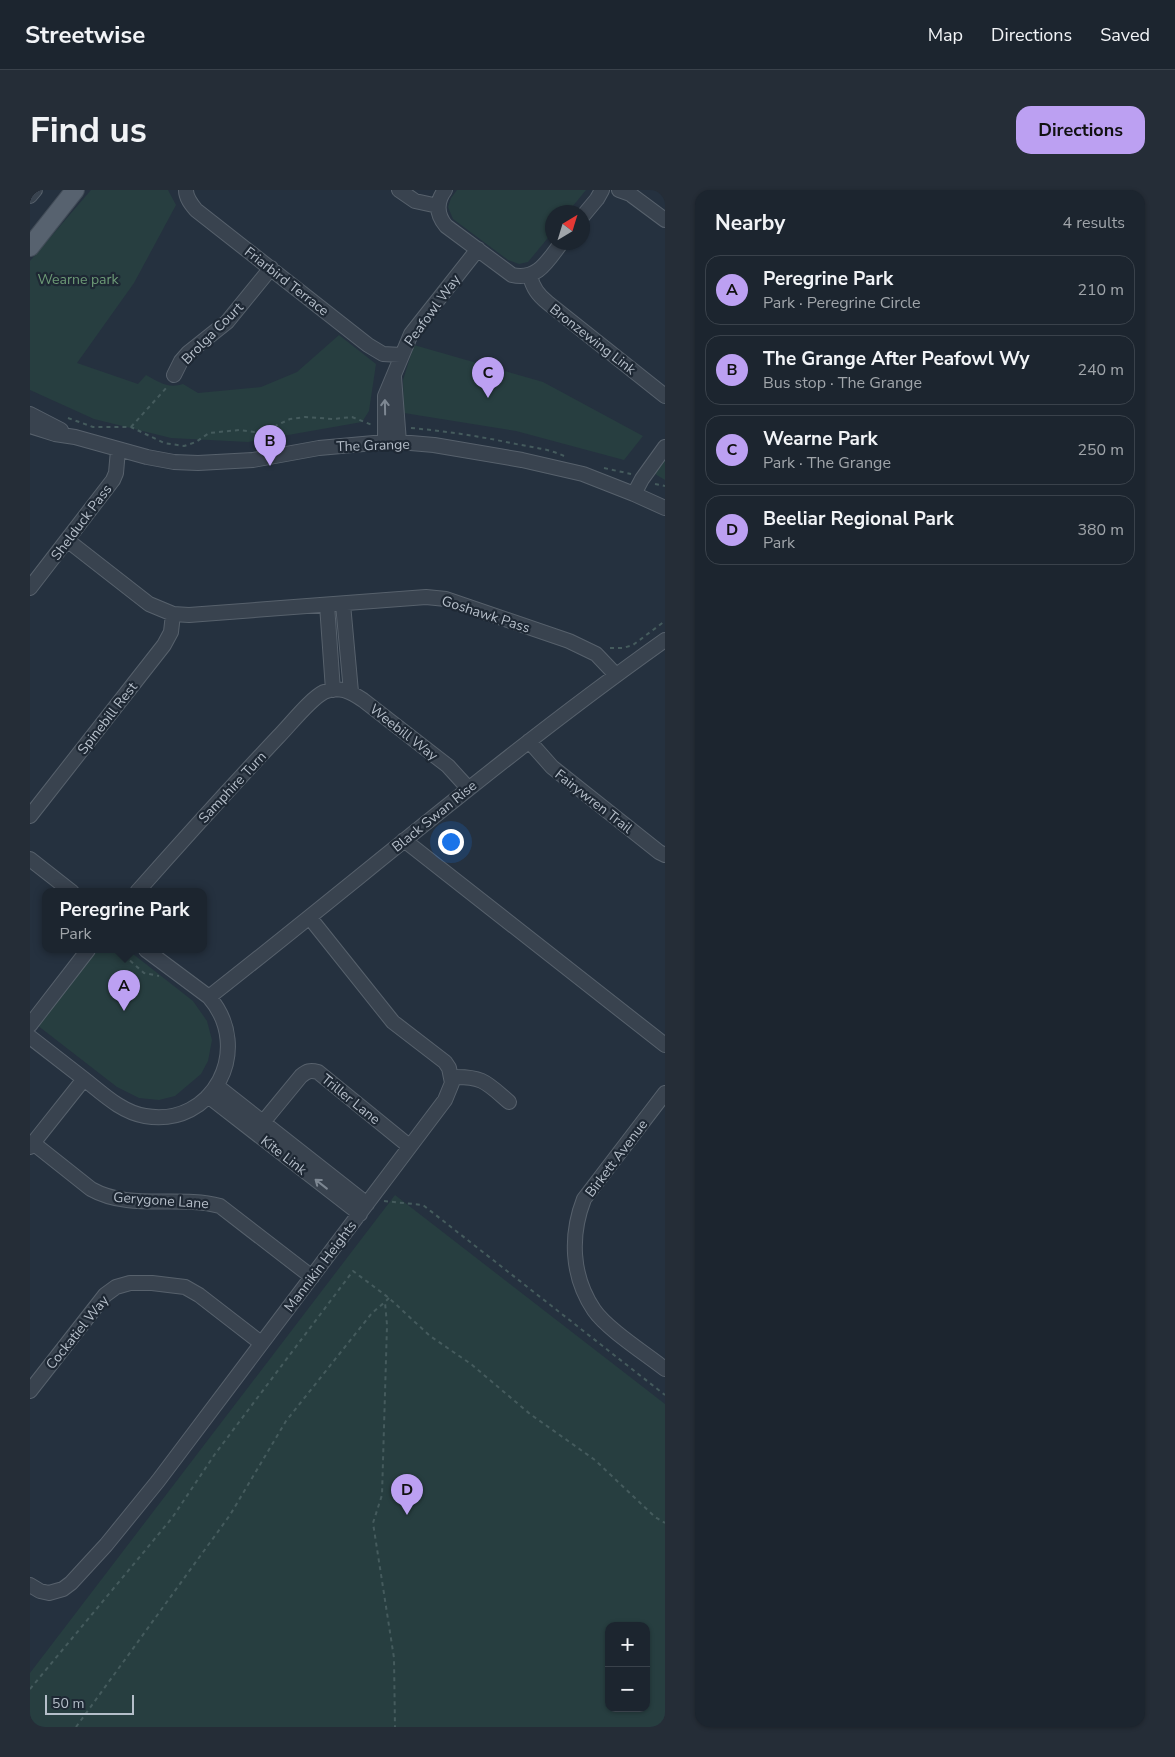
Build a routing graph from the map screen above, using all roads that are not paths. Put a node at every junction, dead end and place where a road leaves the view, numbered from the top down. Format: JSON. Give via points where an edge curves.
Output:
{"nodes":[{"id":1,"x":35,"y":190,"type":"edge"},
{"id":2,"x":75,"y":190,"type":"edge"},
{"id":3,"x":186,"y":190,"type":"edge"},
{"id":4,"x":399,"y":190,"type":"edge"},
{"id":5,"x":445,"y":190,"type":"edge"},
{"id":6,"x":602,"y":190,"type":"edge"},
{"id":7,"x":619,"y":190,"type":"edge"},
{"id":8,"x":30,"y":196,"type":"edge"},
{"id":9,"x":438,"y":206,"type":"junction"},
{"id":10,"x":590,"y":207,"type":"edge"},
{"id":11,"x":665,"y":220,"type":"edge"},
{"id":12,"x":30,"y":247,"type":"edge"},
{"id":13,"x":478,"y":249,"type":"junction"},
{"id":14,"x":556,"y":250,"type":"edge"},
{"id":15,"x":271,"y":268,"type":"junction"},
{"id":16,"x":530,"y":276,"type":"junction"},
{"id":17,"x":401,"y":356,"type":"junction"},
{"id":18,"x":174,"y":375,"type":"road end"},
{"id":19,"x":665,"y":396,"type":"edge"},
{"id":20,"x":30,"y":414,"type":"edge"},
{"id":21,"x":30,"y":426,"type":"edge"},
{"id":22,"x":75,"y":437,"type":"junction"},
{"id":23,"x":392,"y":442,"type":"junction"},
{"id":24,"x":665,"y":447,"type":"edge"},
{"id":25,"x":118,"y":450,"type":"junction"},
{"id":26,"x":634,"y":494,"type":"junction"},
{"id":27,"x":665,"y":508,"type":"edge"},
{"id":28,"x":67,"y":540,"type":"junction"},
{"id":29,"x":30,"y":588,"type":"edge"},
{"id":30,"x":343,"y":604,"type":"junction"},
{"id":31,"x":327,"y":605,"type":"junction"},
{"id":32,"x":174,"y":614,"type":"junction"},
{"id":33,"x":665,"y":640,"type":"edge"},
{"id":34,"x":616,"y":675,"type":"junction"},
{"id":35,"x":333,"y":690,"type":"junction"},
{"id":36,"x":351,"y":692,"type":"junction"},
{"id":37,"x":529,"y":741,"type":"junction"},
{"id":38,"x":468,"y":788,"type":"junction"},
{"id":39,"x":30,"y":816,"type":"edge"},
{"id":40,"x":404,"y":840,"type":"junction"},
{"id":41,"x":665,"y":855,"type":"edge"},
{"id":42,"x":30,"y":859,"type":"edge"},
{"id":43,"x":67,"y":888,"type":"edge"},
{"id":44,"x":140,"y":888,"type":"edge"},
{"id":45,"x":310,"y":918,"type":"junction"},
{"id":46,"x":86,"y":953,"type":"edge"},
{"id":47,"x":150,"y":953,"type":"edge"},
{"id":48,"x":209,"y":997,"type":"junction"},
{"id":49,"x":30,"y":1025,"type":"edge"},
{"id":50,"x":30,"y":1037,"type":"edge"},
{"id":51,"x":665,"y":1045,"type":"edge"},
{"id":52,"x":452,"y":1077,"type":"junction"},
{"id":53,"x":84,"y":1079,"type":"junction"},
{"id":54,"x":212,"y":1091,"type":"junction"},
{"id":55,"x":665,"y":1093,"type":"edge"},
{"id":56,"x":509,"y":1102,"type":"dead end"},
{"id":57,"x":259,"y":1128,"type":"junction"},
{"id":58,"x":31,"y":1145,"type":"edge"},
{"id":59,"x":409,"y":1146,"type":"junction"},
{"id":60,"x":367,"y":1204,"type":"junction"},
{"id":61,"x":312,"y":1277,"type":"junction"},
{"id":62,"x":261,"y":1343,"type":"junction"},
{"id":63,"x":665,"y":1369,"type":"edge"},
{"id":64,"x":30,"y":1391,"type":"edge"},
{"id":65,"x":30,"y":1585,"type":"edge"}],
"edges":[{"from":1,"to":8,"type":"street"},
{"from":2,"to":12,"type":"main road"},
{"from":3,"to":15,"type":"street","name":"Friarbird Terrace","via":[[196,210]]},
{"from":4,"to":9,"type":"street","via":[[415,201]]},
{"from":5,"to":9,"type":"street"},
{"from":6,"to":10,"type":"street"},
{"from":7,"to":11,"type":"street","via":[[630,194]]},
{"from":9,"to":13,"type":"street","via":[[438,213],[446,226]]},
{"from":13,"to":16,"type":"street","via":[[512,275]]},
{"from":13,"to":17,"type":"street","name":"Peafowl Way","via":[[411,334]]},
{"from":14,"to":16,"type":"street"},
{"from":15,"to":17,"type":"street","name":"Friarbird Terrace","via":[[368,345],[382,354]]},
{"from":15,"to":18,"type":"street","name":"Brolga Court","via":[[227,322],[188,353]]},
{"from":16,"to":19,"type":"street","name":"Bronzewing Link","via":[[538,294],[548,304]]},
{"from":17,"to":23,"type":"street","name":"Peafowl Way","via":[[385,396]]},
{"from":20,"to":22,"type":"street","name":"The Grange"},
{"from":21,"to":22,"type":"street","name":"The Grange"},
{"from":22,"to":25,"type":"street","name":"The Grange"},
{"from":23,"to":25,"type":"street","name":"The Grange","via":[[319,448],[252,460],[198,463],[174,462]]},
{"from":23,"to":26,"type":"street","name":"The Grange","via":[[454,448],[522,460],[583,474]]},
{"from":24,"to":26,"type":"street"},
{"from":25,"to":28,"type":"street","name":"Shelduck Pass","via":[[113,480]]},
{"from":26,"to":27,"type":"street","name":"The Grange"},
{"from":28,"to":29,"type":"street","name":"Shelduck Pass"},
{"from":28,"to":32,"type":"street","name":"Goshawk Pass","via":[[149,604]]},
{"from":30,"to":31,"type":"street","name":"Goshawk Pass"},
{"from":30,"to":34,"type":"street","name":"Goshawk Pass","via":[[426,597],[446,600],[569,641],[596,654]]},
{"from":30,"to":36,"type":"street"},
{"from":31,"to":32,"type":"street","name":"Goshawk Pass"},
{"from":31,"to":35,"type":"street"},
{"from":32,"to":39,"type":"street","name":"Spinebill Rest","via":[[171,632],[164,645]]},
{"from":33,"to":34,"type":"street","name":"Black Swan Rise"},
{"from":34,"to":37,"type":"street","name":"Black Swan Rise"},
{"from":35,"to":36,"type":"street"},
{"from":35,"to":44,"type":"street","name":"Samphire Turn","via":[[315,699]]},
{"from":36,"to":38,"type":"street","name":"Weebill Way","via":[[448,766]]},
{"from":37,"to":38,"type":"street","name":"Black Swan Rise"},
{"from":37,"to":41,"type":"street","name":"Fairywren Trail","via":[[552,767]]},
{"from":38,"to":40,"type":"street","name":"Black Swan Rise"},
{"from":40,"to":45,"type":"street","name":"Black Swan Rise"},
{"from":40,"to":51,"type":"street"},
{"from":42,"to":43,"type":"street"},
{"from":45,"to":48,"type":"street","name":"Black Swan Rise"},
{"from":45,"to":52,"type":"street","via":[[393,1022],[445,1062]]},
{"from":46,"to":49,"type":"street"},
{"from":47,"to":48,"type":"street"},
{"from":48,"to":54,"type":"street","via":[[223,1019],[229,1054],[227,1065]]},
{"from":50,"to":53,"type":"street"},
{"from":52,"to":56,"type":"street","via":[[475,1077]]},
{"from":52,"to":59,"type":"street","name":"Mannikin Heights","via":[[445,1100]]},
{"from":53,"to":54,"type":"street","via":[[123,1108],[144,1116],[179,1114]]},
{"from":53,"to":58,"type":"street"},
{"from":54,"to":57,"type":"street","name":"Kite Link"},
{"from":55,"to":63,"type":"street","name":"Birkett Avenue","via":[[584,1199],[574,1238],[579,1277],[594,1311]]},
{"from":57,"to":59,"type":"street","name":"Triller Lane","via":[[301,1076],[312,1071],[318,1072]]},
{"from":57,"to":60,"type":"street","name":"Kite Link"},
{"from":58,"to":61,"type":"street","name":"Gerygone Lane","via":[[91,1189],[111,1198],[220,1206]]},
{"from":59,"to":60,"type":"street","name":"Mannikin Heights"},
{"from":60,"to":61,"type":"street","name":"Mannikin Heights"},
{"from":61,"to":62,"type":"street","name":"Mannikin Heights"},
{"from":62,"to":64,"type":"street","name":"Cockatiel Way","via":[[192,1290],[177,1285],[122,1284],[105,1295]]},
{"from":62,"to":65,"type":"street","name":"Mannikin Heights","via":[[158,1481],[71,1583],[48,1593]]}]}
